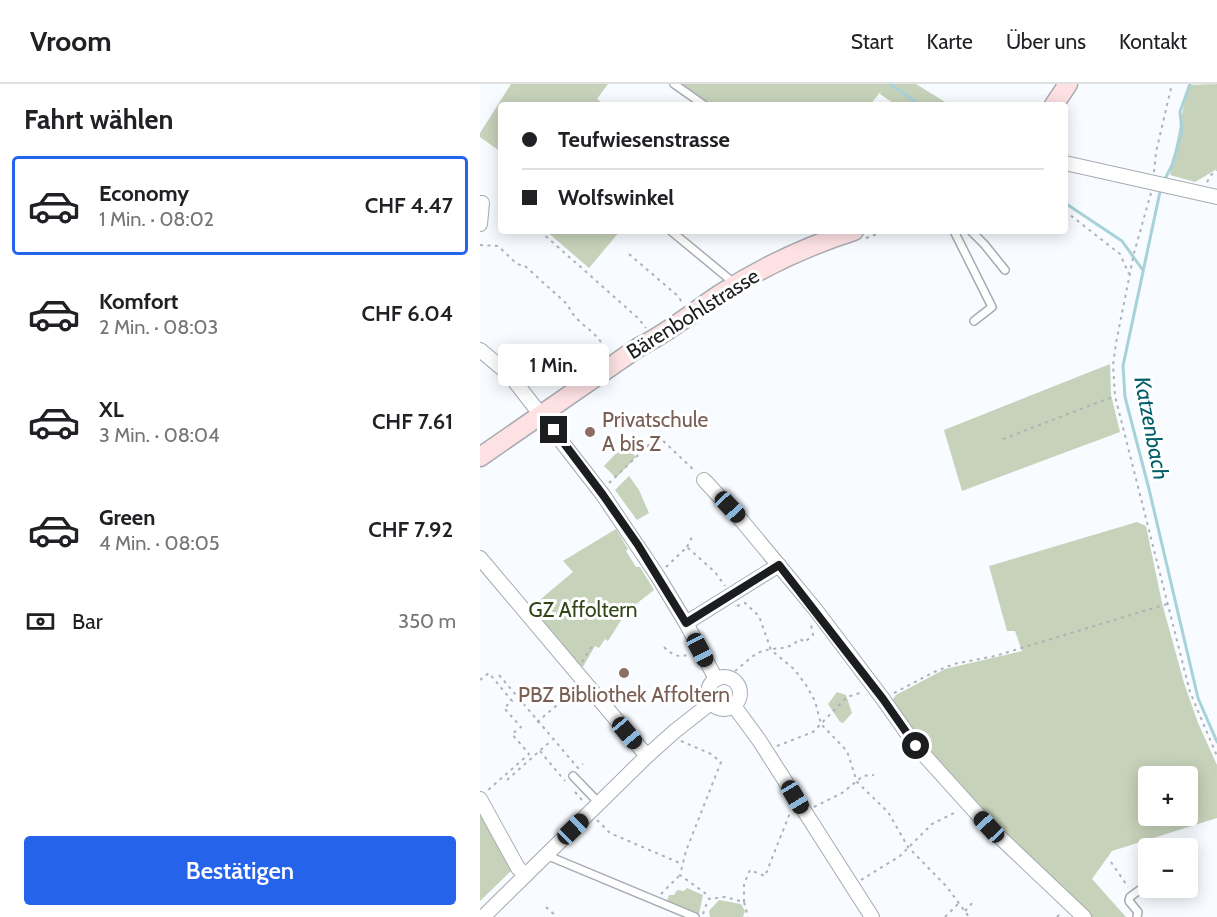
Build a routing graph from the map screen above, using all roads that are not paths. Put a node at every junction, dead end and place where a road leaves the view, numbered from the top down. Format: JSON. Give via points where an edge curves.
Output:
{"nodes":[{"id":1,"x":674,"y":84,"type":"edge"},
{"id":2,"x":1068,"y":84,"type":"edge"},
{"id":3,"x":700,"y":102,"type":"edge"},
{"id":4,"x":1056,"y":102,"type":"edge"},
{"id":5,"x":1068,"y":164,"type":"edge"},
{"id":6,"x":1210,"y":195,"type":"edge"},
{"id":7,"x":482,"y":202,"type":"dead end"},
{"id":8,"x":480,"y":224,"type":"edge"},
{"id":9,"x":675,"y":234,"type":"edge"},
{"id":10,"x":846,"y":234,"type":"edge"},
{"id":11,"x":956,"y":234,"type":"edge"},
{"id":12,"x":974,"y":234,"type":"edge"},
{"id":13,"x":1005,"y":270,"type":"dead end"},
{"id":14,"x":736,"y":284,"type":"junction"},
{"id":15,"x":974,"y":321,"type":"dead end"},
{"id":16,"x":480,"y":350,"type":"edge"},
{"id":17,"x":542,"y":416,"type":"junction"},
{"id":18,"x":480,"y":457,"type":"edge"},
{"id":19,"x":704,"y":480,"type":"road end"},
{"id":20,"x":480,"y":558,"type":"edge"},
{"id":21,"x":779,"y":565,"type":"junction"},
{"id":22,"x":686,"y":623,"type":"junction"},
{"id":23,"x":716,"y":679,"type":"junction"},
{"id":24,"x":712,"y":702,"type":"junction"},
{"id":25,"x":734,"y":706,"type":"junction"},
{"id":26,"x":647,"y":756,"type":"junction"},
{"id":27,"x":573,"y":776,"type":"dead end"},
{"id":28,"x":483,"y":795,"type":"edge"},
{"id":29,"x":599,"y":803,"type":"junction"},
{"id":30,"x":546,"y":855,"type":"junction"},
{"id":31,"x":526,"y":875,"type":"junction"},
{"id":32,"x":1138,"y":891,"type":"edge"},
{"id":33,"x":485,"y":916,"type":"edge"},
{"id":34,"x":695,"y":917,"type":"edge"},
{"id":35,"x":872,"y":917,"type":"edge"},
{"id":36,"x":1084,"y":917,"type":"edge"},
{"id":37,"x":1137,"y":917,"type":"edge"}],
"edges":[{"from":1,"to":3,"type":"lane"},
{"from":2,"to":4,"type":"street"},
{"from":5,"to":6,"type":"street"},
{"from":7,"to":8,"type":"street"},
{"from":9,"to":14,"type":"lane"},
{"from":10,"to":14,"type":"street","name":"Bärenbohlstrasse","via":[[783,259]]},
{"from":11,"to":15,"type":"lane","via":[[992,306]]},
{"from":12,"to":13,"type":"lane"},
{"from":14,"to":17,"type":"street","name":"Bärenbohlstrasse"},
{"from":16,"to":17,"type":"street","via":[[509,374]]},
{"from":17,"to":18,"type":"street","name":"Bärenbohlstrasse"},
{"from":17,"to":22,"type":"street","via":[[603,495]]},
{"from":19,"to":21,"type":"street"},
{"from":20,"to":26,"type":"street"},
{"from":21,"to":22,"type":"street"},
{"from":21,"to":36,"type":"street","via":[[916,746],[968,806]]},
{"from":22,"to":23,"type":"street"},
{"from":23,"to":24,"type":"street","via":[[709,687]]},
{"from":23,"to":25,"type":"street","via":[[724,677],[736,682],[740,694]]},
{"from":24,"to":25,"type":"street","via":[[720,708]]},
{"from":24,"to":26,"type":"street"},
{"from":25,"to":35,"type":"street"},
{"from":26,"to":29,"type":"street"},
{"from":27,"to":29,"type":"lane"},
{"from":28,"to":31,"type":"street","via":[[518,868]]},
{"from":29,"to":30,"type":"street"},
{"from":30,"to":31,"type":"street"},
{"from":30,"to":34,"type":"lane"},
{"from":31,"to":33,"type":"street"},
{"from":32,"to":37,"type":"lane","via":[[1129,901],[1138,912]]}]}
